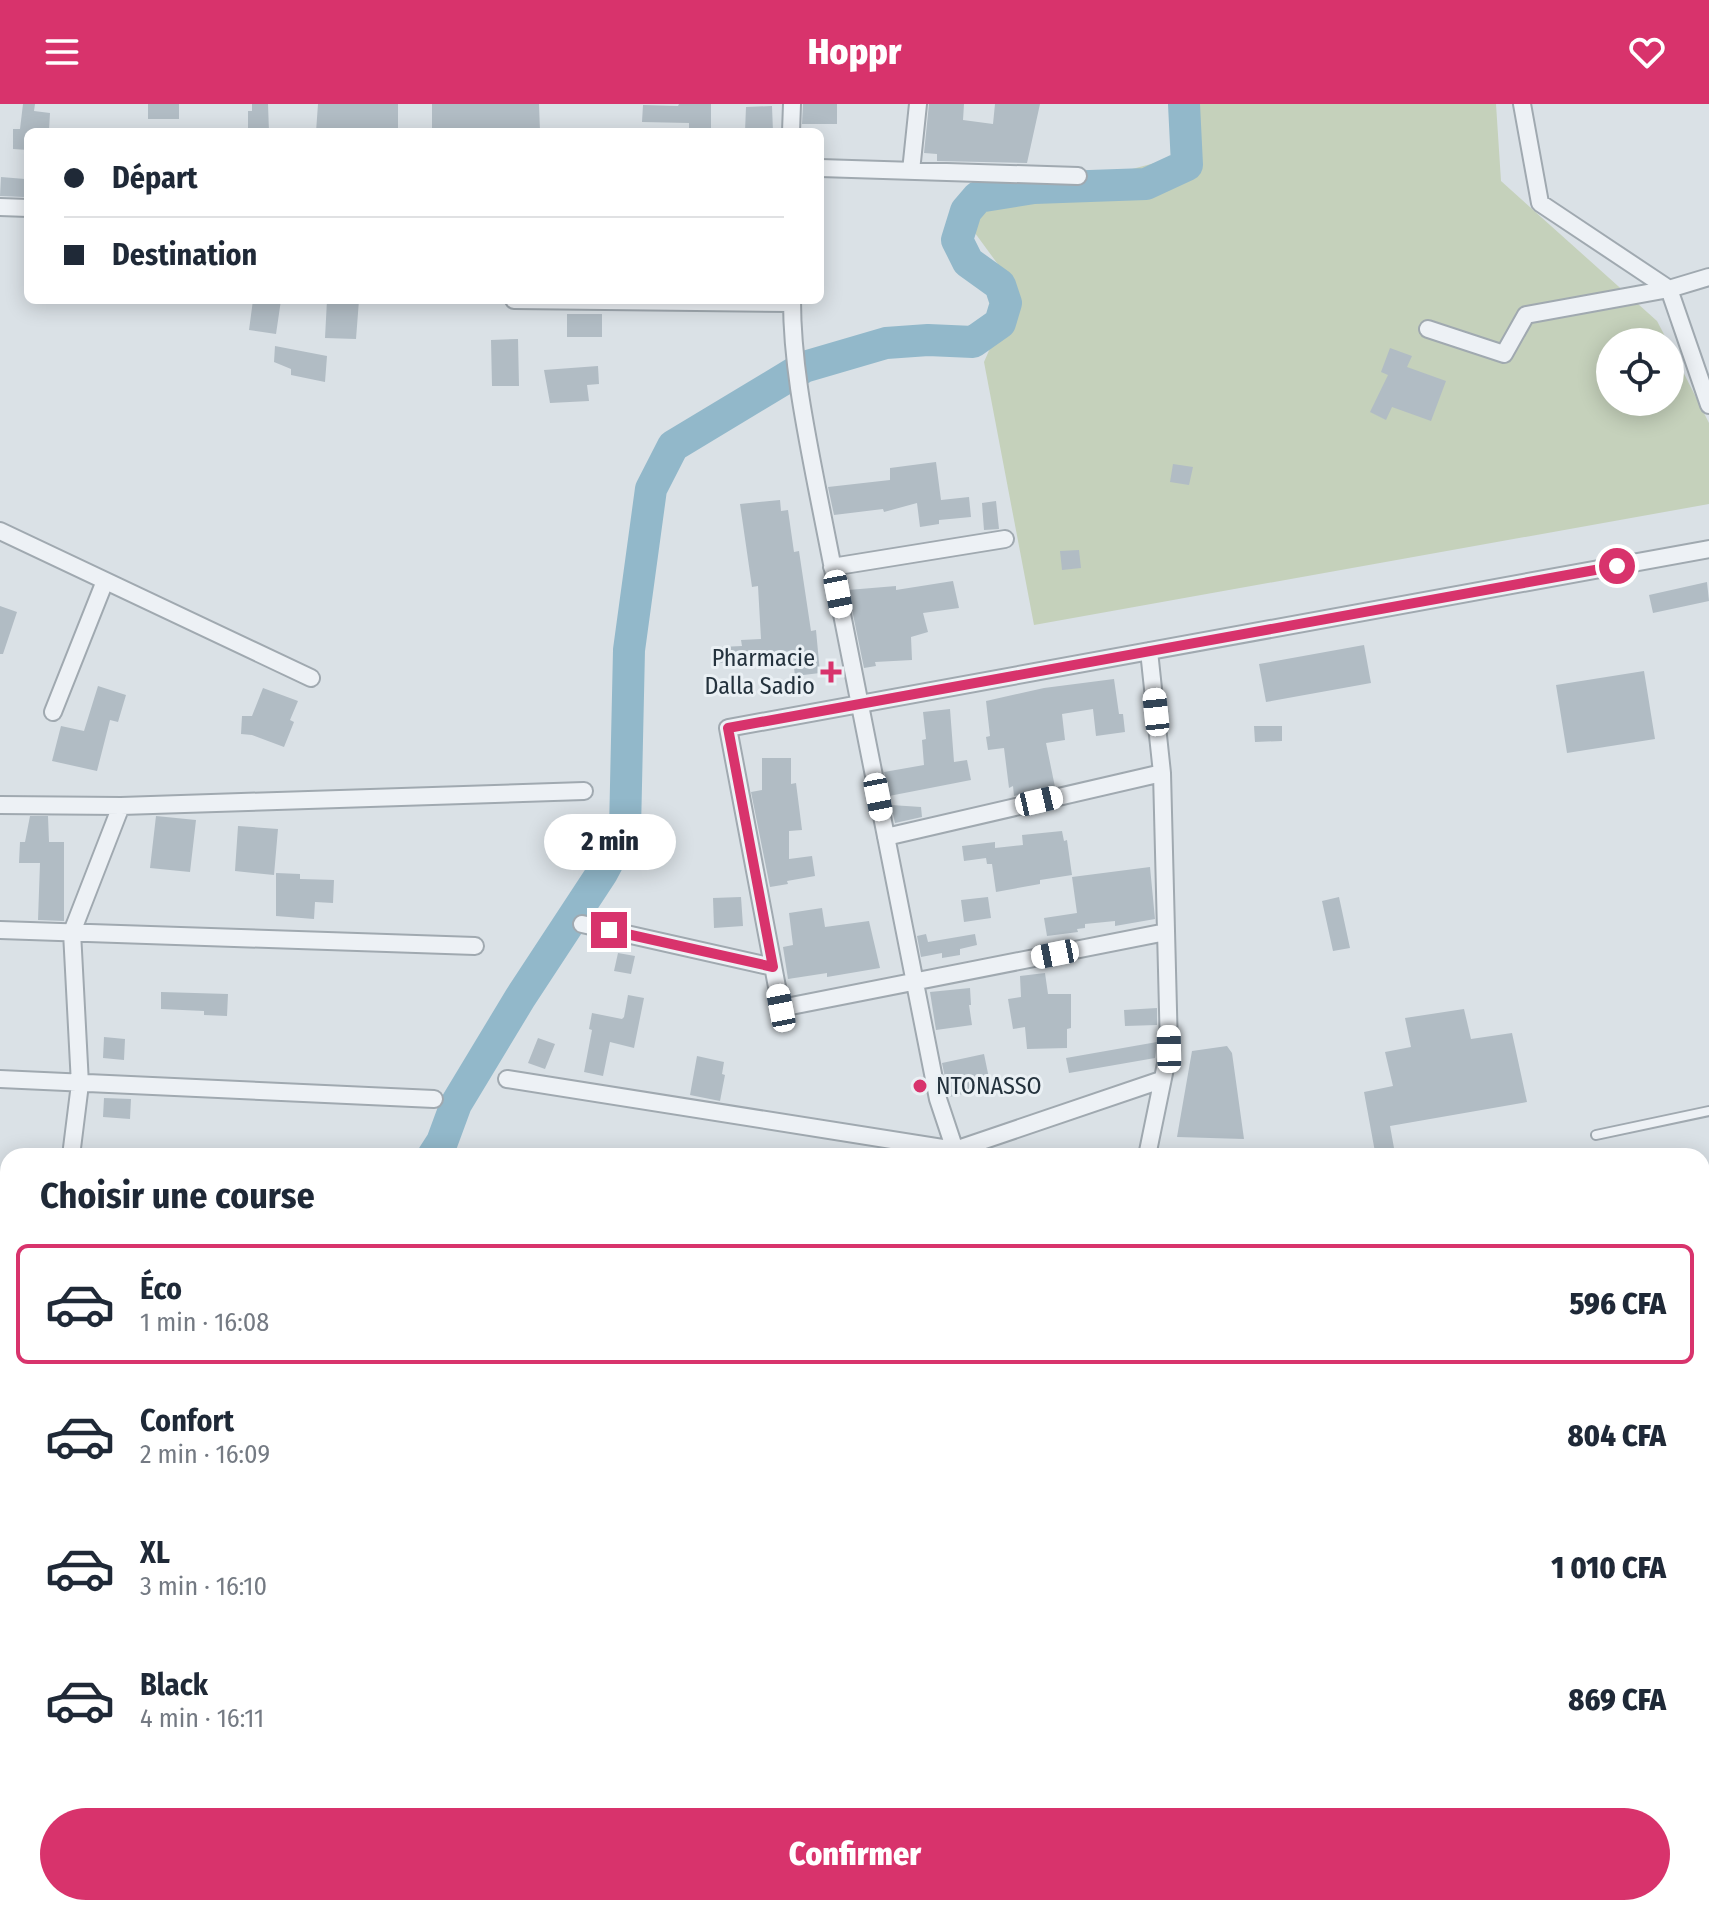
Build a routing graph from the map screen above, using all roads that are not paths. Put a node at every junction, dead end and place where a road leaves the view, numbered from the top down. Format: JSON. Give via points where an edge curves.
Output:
{"nodes":[{"id":1,"x":792,"y":104,"type":"edge"},
{"id":2,"x":918,"y":104,"type":"edge"},
{"id":3,"x":1522,"y":104,"type":"edge"},
{"id":4,"x":791,"y":128,"type":"edge"},
{"id":5,"x":824,"y":168,"type":"edge"},
{"id":6,"x":911,"y":171,"type":"junction"},
{"id":7,"x":1078,"y":176,"type":"dead end"},
{"id":8,"x":0,"y":207,"type":"edge"},
{"id":9,"x":24,"y":208,"type":"edge"},
{"id":10,"x":1709,"y":277,"type":"edge"},
{"id":11,"x":1669,"y":289,"type":"junction"},
{"id":12,"x":792,"y":304,"type":"edge"},
{"id":13,"x":1428,"y":329,"type":"dead end"},
{"id":14,"x":1709,"y":405,"type":"edge"},
{"id":15,"x":0,"y":531,"type":"edge"},
{"id":16,"x":1005,"y":539,"type":"dead end"},
{"id":17,"x":1709,"y":549,"type":"edge"},
{"id":18,"x":832,"y":567,"type":"junction"},
{"id":19,"x":105,"y":581,"type":"junction"},
{"id":20,"x":1149,"y":651,"type":"junction"},
{"id":21,"x":311,"y":678,"type":"dead end"},
{"id":22,"x":859,"y":704,"type":"junction"},
{"id":23,"x":53,"y":712,"type":"dead end"},
{"id":24,"x":1162,"y":773,"type":"junction"},
{"id":25,"x":584,"y":791,"type":"dead end"},
{"id":26,"x":0,"y":805,"type":"edge"},
{"id":27,"x":121,"y":806,"type":"junction"},
{"id":28,"x":886,"y":837,"type":"junction"},
{"id":29,"x":582,"y":924,"type":"dead end"},
{"id":30,"x":0,"y":930,"type":"edge"},
{"id":31,"x":72,"y":932,"type":"junction"},
{"id":32,"x":1166,"y":932,"type":"junction"},
{"id":33,"x":475,"y":946,"type":"dead end"},
{"id":34,"x":773,"y":967,"type":"junction"},
{"id":35,"x":915,"y":981,"type":"junction"},
{"id":36,"x":0,"y":1079,"type":"edge"},
{"id":37,"x":507,"y":1079,"type":"dead end"},
{"id":38,"x":1161,"y":1080,"type":"junction"},
{"id":39,"x":80,"y":1084,"type":"junction"},
{"id":40,"x":434,"y":1099,"type":"dead end"},
{"id":41,"x":1709,"y":1111,"type":"edge"},
{"id":42,"x":1596,"y":1135,"type":"dead end"},
{"id":43,"x":72,"y":1148,"type":"edge"},
{"id":44,"x":924,"y":1148,"type":"edge"},
{"id":45,"x":953,"y":1148,"type":"edge"},
{"id":46,"x":968,"y":1148,"type":"edge"},
{"id":47,"x":1148,"y":1148,"type":"edge"}],
"edges":[{"from":1,"to":4,"type":"street"},
{"from":2,"to":6,"type":"street"},
{"from":3,"to":11,"type":"street","via":[[1540,203]]},
{"from":5,"to":6,"type":"street"},
{"from":6,"to":7,"type":"street"},
{"from":8,"to":9,"type":"street"},
{"from":10,"to":11,"type":"street"},
{"from":11,"to":13,"type":"street","via":[[1526,315],[1504,354]]},
{"from":11,"to":14,"type":"street"},
{"from":12,"to":18,"type":"street","via":[[801,402]]},
{"from":15,"to":19,"type":"street"},
{"from":16,"to":18,"type":"street"},
{"from":17,"to":20,"type":"street"},
{"from":18,"to":22,"type":"street"},
{"from":19,"to":21,"type":"street"},
{"from":19,"to":23,"type":"street"},
{"from":20,"to":22,"type":"street"},
{"from":20,"to":24,"type":"street"},
{"from":22,"to":28,"type":"street"},
{"from":22,"to":34,"type":"street","via":[[728,728]]},
{"from":24,"to":28,"type":"street"},
{"from":24,"to":32,"type":"street"},
{"from":25,"to":27,"type":"street"},
{"from":26,"to":27,"type":"street"},
{"from":27,"to":31,"type":"street"},
{"from":28,"to":35,"type":"street"},
{"from":29,"to":34,"type":"street"},
{"from":30,"to":31,"type":"street"},
{"from":31,"to":33,"type":"street"},
{"from":31,"to":39,"type":"street"},
{"from":32,"to":35,"type":"street"},
{"from":32,"to":38,"type":"street","via":[[1169,1049]]},
{"from":34,"to":35,"type":"street","via":[[781,1008]]},
{"from":35,"to":45,"type":"street"},
{"from":36,"to":39,"type":"street"},
{"from":37,"to":44,"type":"street"},
{"from":38,"to":46,"type":"street"},
{"from":38,"to":47,"type":"street"},
{"from":39,"to":40,"type":"street"},
{"from":39,"to":43,"type":"street"},
{"from":41,"to":42,"type":"lane"}]}
